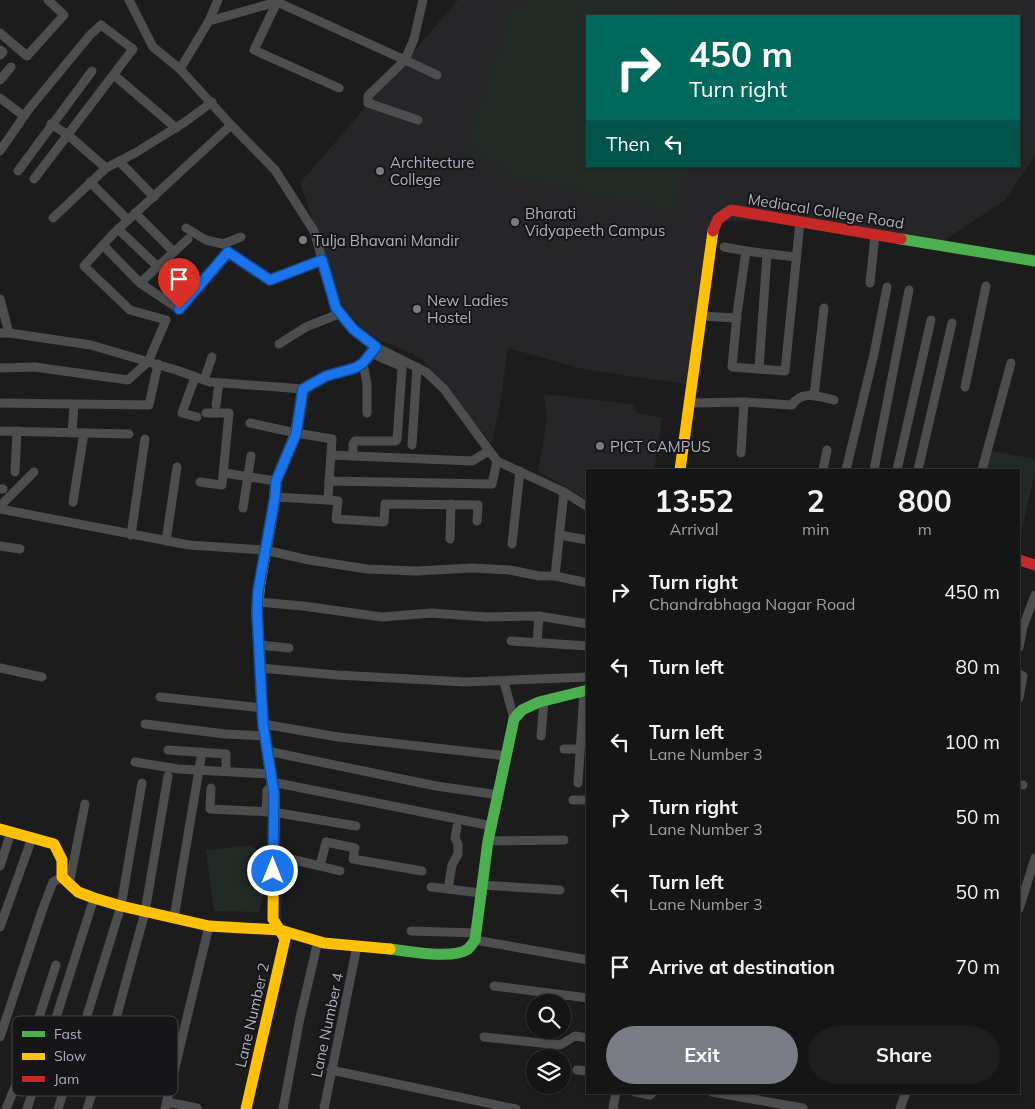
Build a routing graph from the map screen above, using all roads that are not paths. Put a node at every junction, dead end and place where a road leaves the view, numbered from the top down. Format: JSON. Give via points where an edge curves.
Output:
{"nodes":[{"id":1,"x":48,"y":0,"type":"edge"},
{"id":2,"x":129,"y":0,"type":"edge"},
{"id":3,"x":218,"y":0,"type":"edge"},
{"id":4,"x":278,"y":1,"type":"edge"},
{"id":5,"x":420,"y":1,"type":"edge"},
{"id":6,"x":209,"y":21,"type":"junction"},
{"id":7,"x":0,"y":33,"type":"edge"},
{"id":8,"x":0,"y":50,"type":"edge"},
{"id":9,"x":0,"y":55,"type":"edge"},
{"id":10,"x":405,"y":60,"type":"junction"},
{"id":11,"x":11,"y":68,"type":"dead end"},
{"id":12,"x":180,"y":68,"type":"junction"},
{"id":13,"x":92,"y":71,"type":"dead end"},
{"id":14,"x":114,"y":75,"type":"junction"},
{"id":15,"x":438,"y":75,"type":"dead end"},
{"id":16,"x":0,"y":80,"type":"edge"},
{"id":17,"x":339,"y":88,"type":"dead end"},
{"id":18,"x":1,"y":100,"type":"edge"},
{"id":19,"x":212,"y":102,"type":"junction"},
{"id":20,"x":24,"y":116,"type":"junction"},
{"id":21,"x":418,"y":120,"type":"dead end"},
{"id":22,"x":51,"y":124,"type":"junction"},
{"id":23,"x":230,"y":125,"type":"junction"},
{"id":24,"x":176,"y":128,"type":"junction"},
{"id":25,"x":68,"y":135,"type":"junction"},
{"id":26,"x":0,"y":151,"type":"edge"},
{"id":27,"x":119,"y":161,"type":"junction"},
{"id":28,"x":106,"y":168,"type":"junction"},
{"id":29,"x":18,"y":171,"type":"dead end"},
{"id":30,"x":34,"y":179,"type":"dead end"},
{"id":31,"x":90,"y":182,"type":"junction"},
{"id":32,"x":154,"y":196,"type":"junction"},
{"id":33,"x":135,"y":214,"type":"junction"},
{"id":34,"x":53,"y":218,"type":"dead end"},
{"id":35,"x":128,"y":220,"type":"junction"},
{"id":36,"x":800,"y":222,"type":"junction"},
{"id":37,"x":186,"y":228,"type":"dead end"},
{"id":38,"x":118,"y":229,"type":"junction"},
{"id":39,"x":875,"y":234,"type":"junction"},
{"id":40,"x":240,"y":237,"type":"dead end"},
{"id":41,"x":188,"y":239,"type":"dead end"},
{"id":42,"x":103,"y":245,"type":"junction"},
{"id":43,"x":724,"y":247,"type":"dead end"},
{"id":44,"x":746,"y":251,"type":"junction"},
{"id":45,"x":174,"y":252,"type":"junction"},
{"id":46,"x":767,"y":254,"type":"junction"},
{"id":47,"x":796,"y":257,"type":"junction"},
{"id":48,"x":322,"y":260,"type":"junction"},
{"id":49,"x":1035,"y":261,"type":"edge"},
{"id":50,"x":157,"y":266,"type":"junction"},
{"id":51,"x":140,"y":282,"type":"junction"},
{"id":52,"x":870,"y":283,"type":"dead end"},
{"id":53,"x":986,"y":286,"type":"dead end"},
{"id":54,"x":887,"y":287,"type":"dead end"},
{"id":55,"x":909,"y":290,"type":"dead end"},
{"id":56,"x":0,"y":299,"type":"edge"},
{"id":57,"x":824,"y":308,"type":"dead end"},
{"id":58,"x":341,"y":313,"type":"junction"},
{"id":59,"x":701,"y":313,"type":"junction"},
{"id":60,"x":737,"y":316,"type":"junction"},
{"id":61,"x":931,"y":320,"type":"dead end"},
{"id":62,"x":952,"y":323,"type":"dead end"},
{"id":63,"x":4,"y":333,"type":"edge"},
{"id":64,"x":279,"y":344,"type":"dead end"},
{"id":65,"x":373,"y":350,"type":"junction"},
{"id":66,"x":212,"y":356,"type":"dead end"},
{"id":67,"x":148,"y":362,"type":"junction"},
{"id":68,"x":363,"y":363,"type":"junction"},
{"id":69,"x":1011,"y":363,"type":"dead end"},
{"id":70,"x":158,"y":364,"type":"junction"},
{"id":71,"x":417,"y":367,"type":"junction"},
{"id":72,"x":0,"y":368,"type":"edge"},
{"id":73,"x":759,"y":368,"type":"junction"},
{"id":74,"x":199,"y":378,"type":"junction"},
{"id":75,"x":219,"y":383,"type":"junction"},
{"id":76,"x":965,"y":387,"type":"dead end"},
{"id":77,"x":303,"y":389,"type":"junction"},
{"id":78,"x":814,"y":396,"type":"junction"},
{"id":79,"x":834,"y":400,"type":"dead end"},
{"id":80,"x":744,"y":402,"type":"junction"},
{"id":81,"x":0,"y":403,"type":"edge"},
{"id":82,"x":690,"y":403,"type":"junction"},
{"id":83,"x":74,"y":405,"type":"junction"},
{"id":84,"x":216,"y":405,"type":"dead end"},
{"id":85,"x":206,"y":413,"type":"dead end"},
{"id":86,"x":367,"y":413,"type":"dead end"},
{"id":87,"x":197,"y":418,"type":"dead end"},
{"id":88,"x":250,"y":424,"type":"dead end"},
{"id":89,"x":0,"y":431,"type":"edge"},
{"id":90,"x":17,"y":431,"type":"junction"},
{"id":91,"x":72,"y":433,"type":"junction"},
{"id":92,"x":84,"y":433,"type":"junction"},
{"id":93,"x":129,"y":434,"type":"dead end"},
{"id":94,"x":296,"y":434,"type":"junction"},
{"id":95,"x":145,"y":439,"type":"dead end"},
{"id":96,"x":412,"y":445,"type":"dead end"},
{"id":97,"x":827,"y":450,"type":"dead end"},
{"id":98,"x":490,"y":451,"type":"junction"},
{"id":99,"x":740,"y":453,"type":"dead end"},
{"id":100,"x":331,"y":455,"type":"junction"},
{"id":101,"x":251,"y":456,"type":"dead end"},
{"id":102,"x":353,"y":456,"type":"junction"},
{"id":103,"x":497,"y":461,"type":"junction"},
{"id":104,"x":177,"y":467,"type":"dead end"},
{"id":105,"x":680,"y":469,"type":"edge"},
{"id":106,"x":822,"y":469,"type":"edge"},
{"id":107,"x":846,"y":469,"type":"edge"},
{"id":108,"x":874,"y":469,"type":"edge"},
{"id":109,"x":897,"y":469,"type":"edge"},
{"id":110,"x":918,"y":469,"type":"edge"},
{"id":111,"x":982,"y":469,"type":"edge"},
{"id":112,"x":520,"y":471,"type":"junction"},
{"id":113,"x":15,"y":472,"type":"dead end"},
{"id":114,"x":34,"y":472,"type":"dead end"},
{"id":115,"x":224,"y":472,"type":"junction"},
{"id":116,"x":249,"y":477,"type":"junction"},
{"id":117,"x":276,"y":481,"type":"junction"},
{"id":118,"x":329,"y":481,"type":"junction"},
{"id":119,"x":200,"y":482,"type":"dead end"},
{"id":120,"x":564,"y":492,"type":"junction"},
{"id":121,"x":275,"y":497,"type":"junction"},
{"id":122,"x":328,"y":500,"type":"junction"},
{"id":123,"x":73,"y":502,"type":"dead end"},
{"id":124,"x":450,"y":504,"type":"junction"},
{"id":125,"x":586,"y":505,"type":"edge"},
{"id":126,"x":0,"y":508,"type":"edge"},
{"id":127,"x":243,"y":508,"type":"dead end"},
{"id":128,"x":477,"y":521,"type":"dead end"},
{"id":129,"x":131,"y":535,"type":"junction"},
{"id":130,"x":559,"y":535,"type":"junction"},
{"id":131,"x":450,"y":539,"type":"dead end"},
{"id":132,"x":586,"y":540,"type":"edge"},
{"id":133,"x":166,"y":541,"type":"junction"},
{"id":134,"x":512,"y":544,"type":"dead end"},
{"id":135,"x":0,"y":546,"type":"edge"},
{"id":136,"x":20,"y":549,"type":"dead end"},
{"id":137,"x":265,"y":550,"type":"junction"},
{"id":138,"x":1020,"y":560,"type":"edge"},
{"id":139,"x":1035,"y":565,"type":"edge"},
{"id":140,"x":556,"y":576,"type":"junction"},
{"id":141,"x":586,"y":582,"type":"edge"},
{"id":142,"x":1035,"y":595,"type":"edge"},
{"id":143,"x":258,"y":602,"type":"junction"},
{"id":144,"x":539,"y":616,"type":"junction"},
{"id":145,"x":586,"y":624,"type":"edge"},
{"id":146,"x":511,"y":641,"type":"dead end"},
{"id":147,"x":1020,"y":642,"type":"edge"},
{"id":148,"x":537,"y":643,"type":"junction"},
{"id":149,"x":259,"y":645,"type":"junction"},
{"id":150,"x":586,"y":646,"type":"edge"},
{"id":151,"x":289,"y":648,"type":"dead end"},
{"id":152,"x":0,"y":668,"type":"edge"},
{"id":153,"x":260,"y":668,"type":"junction"},
{"id":154,"x":1020,"y":674,"type":"edge"},
{"id":155,"x":42,"y":677,"type":"dead end"},
{"id":156,"x":586,"y":678,"type":"edge"},
{"id":157,"x":504,"y":682,"type":"junction"},
{"id":158,"x":586,"y":690,"type":"edge"},
{"id":159,"x":1020,"y":692,"type":"edge"},
{"id":160,"x":160,"y":697,"type":"dead end"},
{"id":161,"x":544,"y":701,"type":"junction"},
{"id":162,"x":263,"y":708,"type":"junction"},
{"id":163,"x":514,"y":719,"type":"junction"},
{"id":164,"x":145,"y":724,"type":"dead end"},
{"id":165,"x":263,"y":724,"type":"junction"},
{"id":166,"x":265,"y":736,"type":"junction"},
{"id":167,"x":541,"y":736,"type":"dead end"},
{"id":168,"x":584,"y":737,"type":"edge"},
{"id":169,"x":564,"y":749,"type":"dead end"},
{"id":170,"x":580,"y":749,"type":"junction"},
{"id":171,"x":168,"y":750,"type":"dead end"},
{"id":172,"x":267,"y":751,"type":"junction"},
{"id":173,"x":202,"y":752,"type":"junction"},
{"id":174,"x":507,"y":756,"type":"junction"},
{"id":175,"x":135,"y":762,"type":"dead end"},
{"id":176,"x":199,"y":770,"type":"junction"},
{"id":177,"x":226,"y":771,"type":"junction"},
{"id":178,"x":168,"y":776,"type":"dead end"},
{"id":179,"x":270,"y":782,"type":"junction"},
{"id":180,"x":142,"y":783,"type":"dead end"},
{"id":181,"x":578,"y":783,"type":"dead end"},
{"id":182,"x":211,"y":788,"type":"dead end"},
{"id":183,"x":499,"y":795,"type":"junction"},
{"id":184,"x":573,"y":800,"type":"dead end"},
{"id":185,"x":586,"y":800,"type":"edge"},
{"id":186,"x":85,"y":804,"type":"dead end"},
{"id":187,"x":269,"y":812,"type":"junction"},
{"id":188,"x":356,"y":826,"type":"dead end"},
{"id":189,"x":457,"y":826,"type":"dead end"},
{"id":190,"x":492,"y":826,"type":"junction"},
{"id":191,"x":6,"y":831,"type":"edge"},
{"id":192,"x":32,"y":838,"type":"junction"},
{"id":193,"x":564,"y":840,"type":"dead end"},
{"id":194,"x":488,"y":841,"type":"junction"},
{"id":195,"x":274,"y":855,"type":"junction"},
{"id":196,"x":1035,"y":858,"type":"edge"},
{"id":197,"x":0,"y":866,"type":"edge"},
{"id":198,"x":320,"y":866,"type":"junction"},
{"id":199,"x":340,"y":871,"type":"dead end"},
{"id":200,"x":422,"y":871,"type":"dead end"},
{"id":201,"x":65,"y":881,"type":"junction"},
{"id":202,"x":431,"y":887,"type":"dead end"},
{"id":203,"x":448,"y":889,"type":"junction"},
{"id":204,"x":481,"y":889,"type":"junction"},
{"id":205,"x":560,"y":890,"type":"dead end"},
{"id":206,"x":94,"y":898,"type":"junction"},
{"id":207,"x":121,"y":906,"type":"junction"},
{"id":208,"x":1020,"y":906,"type":"edge"},
{"id":209,"x":145,"y":912,"type":"junction"},
{"id":210,"x":174,"y":918,"type":"junction"},
{"id":211,"x":209,"y":926,"type":"junction"},
{"id":212,"x":0,"y":927,"type":"edge"},
{"id":213,"x":280,"y":930,"type":"junction"},
{"id":214,"x":412,"y":931,"type":"dead end"},
{"id":215,"x":476,"y":936,"type":"junction"},
{"id":216,"x":318,"y":942,"type":"junction"},
{"id":217,"x":357,"y":946,"type":"junction"},
{"id":218,"x":586,"y":960,"type":"edge"},
{"id":219,"x":56,"y":965,"type":"dead end"},
{"id":220,"x":494,"y":986,"type":"dead end"},
{"id":221,"x":586,"y":998,"type":"edge"},
{"id":222,"x":39,"y":1016,"type":"edge"},
{"id":223,"x":57,"y":1016,"type":"edge"},
{"id":224,"x":87,"y":1016,"type":"edge"},
{"id":225,"x":117,"y":1016,"type":"edge"},
{"id":226,"x":0,"y":1037,"type":"edge"},
{"id":227,"x":484,"y":1037,"type":"dead end"},
{"id":228,"x":586,"y":1038,"type":"edge"},
{"id":229,"x":178,"y":1055,"type":"edge"},
{"id":230,"x":331,"y":1070,"type":"junction"},
{"id":231,"x":577,"y":1070,"type":"dead end"},
{"id":232,"x":586,"y":1070,"type":"edge"},
{"id":233,"x":12,"y":1094,"type":"edge"},
{"id":234,"x":616,"y":1094,"type":"edge"},
{"id":235,"x":723,"y":1094,"type":"edge"},
{"id":236,"x":905,"y":1094,"type":"edge"},
{"id":237,"x":31,"y":1096,"type":"edge"},
{"id":238,"x":62,"y":1096,"type":"edge"},
{"id":239,"x":91,"y":1096,"type":"edge"},
{"id":240,"x":166,"y":1105,"type":"edge"},
{"id":241,"x":197,"y":1108,"type":"edge"},
{"id":242,"x":803,"y":1108,"type":"dead end"},
{"id":243,"x":6,"y":1109,"type":"edge"},
{"id":244,"x":27,"y":1109,"type":"edge"},
{"id":245,"x":58,"y":1109,"type":"edge"},
{"id":246,"x":87,"y":1109,"type":"edge"},
{"id":247,"x":246,"y":1109,"type":"edge"},
{"id":248,"x":283,"y":1109,"type":"edge"},
{"id":249,"x":324,"y":1109,"type":"edge"},
{"id":250,"x":516,"y":1109,"type":"edge"},
{"id":251,"x":613,"y":1109,"type":"edge"},
{"id":252,"x":900,"y":1109,"type":"edge"}],
"edges":[{"from":1,"to":7,"type":"street","via":[[64,15],[27,56]]},
{"from":2,"to":12,"type":"street","via":[[153,47]]},
{"from":3,"to":6,"type":"street"},
{"from":4,"to":6,"type":"street"},
{"from":4,"to":10,"type":"street"},
{"from":4,"to":17,"type":"street","via":[[254,50]]},
{"from":5,"to":10,"type":"street","via":[[414,39]]},
{"from":6,"to":12,"type":"street"},
{"from":8,"to":9,"type":"street","via":[[3,52]]},
{"from":10,"to":15,"type":"street"},
{"from":10,"to":21,"type":"street","via":[[368,96],[368,103]]},
{"from":11,"to":16,"type":"street"},
{"from":12,"to":19,"type":"street"},
{"from":13,"to":22,"type":"street"},
{"from":14,"to":20,"type":"street","via":[[134,49],[101,25]]},
{"from":14,"to":24,"type":"street"},
{"from":14,"to":25,"type":"street"},
{"from":18,"to":20,"type":"street"},
{"from":19,"to":23,"type":"street"},
{"from":19,"to":24,"type":"street"},
{"from":20,"to":26,"type":"street"},
{"from":22,"to":25,"type":"street"},
{"from":22,"to":29,"type":"street"},
{"from":23,"to":32,"type":"street"},
{"from":23,"to":48,"type":"street","via":[[275,170],[314,230]]},
{"from":24,"to":27,"type":"street"},
{"from":25,"to":28,"type":"street"},
{"from":25,"to":30,"type":"street"},
{"from":27,"to":28,"type":"street"},
{"from":27,"to":32,"type":"street"},
{"from":28,"to":31,"type":"street"},
{"from":31,"to":34,"type":"street"},
{"from":31,"to":35,"type":"street"},
{"from":32,"to":33,"type":"street"},
{"from":33,"to":35,"type":"street"},
{"from":33,"to":45,"type":"street"},
{"from":35,"to":38,"type":"street"},
{"from":36,"to":39,"type":"street","name":"Mediacal College Road"},
{"from":36,"to":47,"type":"street"},
{"from":36,"to":59,"type":"street","name":"Mediacal College Road","via":[[731,210],[721,214],[715,222],[710,244]]},
{"from":37,"to":40,"type":"street","via":[[206,240],[223,244]]},
{"from":38,"to":42,"type":"street"},
{"from":38,"to":50,"type":"street"},
{"from":39,"to":49,"type":"street","name":"Mediacal College Road"},
{"from":39,"to":52,"type":"street"},
{"from":41,"to":45,"type":"street"},
{"from":42,"to":51,"type":"street"},
{"from":42,"to":67,"type":"street","via":[[84,266],[130,310],[166,320]]},
{"from":43,"to":44,"type":"street"},
{"from":44,"to":46,"type":"street"},
{"from":44,"to":60,"type":"street"},
{"from":45,"to":50,"type":"street"},
{"from":46,"to":47,"type":"street"},
{"from":46,"to":73,"type":"street"},
{"from":47,"to":73,"type":"street","via":[[785,370]]},
{"from":48,"to":51,"type":"street","via":[[270,280],[228,252],[179,309]]},
{"from":48,"to":58,"type":"street","via":[[336,308]]},
{"from":50,"to":51,"type":"street"},
{"from":53,"to":76,"type":"street"},
{"from":54,"to":107,"type":"street"},
{"from":55,"to":108,"type":"street"},
{"from":56,"to":63,"type":"street"},
{"from":57,"to":78,"type":"street"},
{"from":58,"to":64,"type":"street","via":[[306,327]]},
{"from":58,"to":65,"type":"street"},
{"from":59,"to":60,"type":"street"},
{"from":59,"to":82,"type":"street","name":"Mediacal College Road"},
{"from":60,"to":73,"type":"street","via":[[732,367]]},
{"from":61,"to":109,"type":"street"},
{"from":62,"to":110,"type":"street"},
{"from":63,"to":67,"type":"street","via":[[91,345]]},
{"from":65,"to":68,"type":"street"},
{"from":65,"to":71,"type":"street"},
{"from":65,"to":102,"type":"street","via":[[402,369],[397,440],[355,441]]},
{"from":66,"to":74,"type":"street"},
{"from":67,"to":70,"type":"street"},
{"from":67,"to":72,"type":"street","via":[[128,380],[35,367]]},
{"from":68,"to":77,"type":"street","via":[[326,376]]},
{"from":68,"to":86,"type":"street"},
{"from":69,"to":111,"type":"street"},
{"from":70,"to":74,"type":"street"},
{"from":70,"to":83,"type":"street","via":[[148,405]]},
{"from":71,"to":96,"type":"street"},
{"from":71,"to":98,"type":"street","via":[[444,389]]},
{"from":74,"to":75,"type":"street"},
{"from":74,"to":87,"type":"street","via":[[182,413]]},
{"from":75,"to":77,"type":"street"},
{"from":75,"to":84,"type":"street"},
{"from":77,"to":94,"type":"street","name":"Lane Number 2"},
{"from":78,"to":79,"type":"street"},
{"from":78,"to":80,"type":"street","via":[[803,395],[792,405]]},
{"from":80,"to":82,"type":"street"},
{"from":80,"to":99,"type":"street"},
{"from":81,"to":83,"type":"street"},
{"from":82,"to":105,"type":"street","name":"Mediacal College Road"},
{"from":83,"to":91,"type":"street"},
{"from":85,"to":115,"type":"street","via":[[229,412]]},
{"from":88,"to":94,"type":"street"},
{"from":89,"to":90,"type":"street"},
{"from":90,"to":91,"type":"street"},
{"from":90,"to":113,"type":"street"},
{"from":91,"to":92,"type":"street"},
{"from":92,"to":93,"type":"street"},
{"from":92,"to":123,"type":"street"},
{"from":94,"to":100,"type":"street","via":[[332,439]]},
{"from":94,"to":117,"type":"street","name":"Lane Number 2"},
{"from":95,"to":129,"type":"street"},
{"from":97,"to":106,"type":"street"},
{"from":98,"to":102,"type":"street","via":[[472,461]]},
{"from":98,"to":103,"type":"street"},
{"from":100,"to":102,"type":"street"},
{"from":100,"to":118,"type":"street"},
{"from":101,"to":116,"type":"street"},
{"from":103,"to":112,"type":"street"},
{"from":103,"to":118,"type":"street","via":[[492,484]]},
{"from":104,"to":133,"type":"street"},
{"from":112,"to":120,"type":"street"},
{"from":112,"to":134,"type":"street"},
{"from":114,"to":126,"type":"street"},
{"from":115,"to":116,"type":"street"},
{"from":115,"to":119,"type":"street","via":[[222,485]]},
{"from":116,"to":117,"type":"street"},
{"from":116,"to":127,"type":"street"},
{"from":117,"to":121,"type":"street","name":"Lane Number 2"},
{"from":118,"to":122,"type":"street"},
{"from":120,"to":125,"type":"street"},
{"from":120,"to":130,"type":"street"},
{"from":121,"to":122,"type":"street"},
{"from":121,"to":137,"type":"street","name":"Lane Number 2"},
{"from":122,"to":124,"type":"street","via":[[338,501],[336,519],[384,522],[385,504]]},
{"from":124,"to":128,"type":"street","via":[[478,504]]},
{"from":124,"to":131,"type":"street"},
{"from":126,"to":129,"type":"street"},
{"from":129,"to":133,"type":"street"},
{"from":130,"to":132,"type":"street"},
{"from":130,"to":140,"type":"street"},
{"from":133,"to":137,"type":"street"},
{"from":135,"to":136,"type":"street"},
{"from":137,"to":140,"type":"street","via":[[367,569],[472,568]]},
{"from":137,"to":143,"type":"street","name":"Lane Number 2"},
{"from":138,"to":139,"type":"street"},
{"from":140,"to":141,"type":"street"},
{"from":142,"to":147,"type":"street"},
{"from":143,"to":144,"type":"street","via":[[382,617],[431,613]]},
{"from":143,"to":149,"type":"street","name":"Lane Number 2"},
{"from":144,"to":145,"type":"street"},
{"from":144,"to":148,"type":"street"},
{"from":146,"to":148,"type":"street"},
{"from":148,"to":150,"type":"street"},
{"from":149,"to":151,"type":"street"},
{"from":149,"to":153,"type":"street","name":"Lane Number 2"},
{"from":152,"to":155,"type":"street"},
{"from":153,"to":157,"type":"street","via":[[433,681]]},
{"from":153,"to":162,"type":"street","name":"Lane Number 2"},
{"from":154,"to":159,"type":"street","via":[[1023,676]]},
{"from":156,"to":157,"type":"street"},
{"from":157,"to":163,"type":"street"},
{"from":158,"to":161,"type":"street"},
{"from":158,"to":168,"type":"street"},
{"from":160,"to":162,"type":"street"},
{"from":161,"to":163,"type":"street","via":[[522,710]]},
{"from":161,"to":167,"type":"street"},
{"from":162,"to":165,"type":"street","name":"Lane Number 2"},
{"from":163,"to":174,"type":"street"},
{"from":164,"to":166,"type":"street"},
{"from":165,"to":166,"type":"street","name":"Lane Number 2"},
{"from":165,"to":174,"type":"street","via":[[338,737]]},
{"from":166,"to":172,"type":"street","name":"Lane Number 2"},
{"from":168,"to":170,"type":"street"},
{"from":169,"to":170,"type":"street"},
{"from":170,"to":181,"type":"street"},
{"from":171,"to":173,"type":"street"},
{"from":172,"to":179,"type":"street","name":"Lane Number 2"},
{"from":172,"to":183,"type":"street","via":[[436,786]]},
{"from":173,"to":176,"type":"street"},
{"from":173,"to":177,"type":"street","via":[[226,754]]},
{"from":174,"to":183,"type":"street"},
{"from":175,"to":176,"type":"street"},
{"from":176,"to":177,"type":"street"},
{"from":176,"to":210,"type":"street"},
{"from":177,"to":179,"type":"street"},
{"from":178,"to":209,"type":"street"},
{"from":179,"to":187,"type":"street","name":"Lane Number 2","via":[[274,793]]},
{"from":179,"to":190,"type":"street"},
{"from":180,"to":207,"type":"street"},
{"from":182,"to":187,"type":"street","via":[[210,809]]},
{"from":183,"to":190,"type":"street"},
{"from":184,"to":185,"type":"street"},
{"from":186,"to":201,"type":"street"},
{"from":187,"to":188,"type":"street"},
{"from":187,"to":195,"type":"street","name":"Lane Number 2"},
{"from":189,"to":203,"type":"street","via":[[458,854]]},
{"from":190,"to":194,"type":"street"},
{"from":191,"to":192,"type":"street"},
{"from":191,"to":197,"type":"street"},
{"from":192,"to":201,"type":"street","via":[[54,844],[62,860]]},
{"from":192,"to":212,"type":"street"},
{"from":193,"to":194,"type":"street"},
{"from":194,"to":204,"type":"street"},
{"from":195,"to":198,"type":"street"},
{"from":195,"to":213,"type":"street","name":"Lane Number 2","via":[[273,919]]},
{"from":196,"to":208,"type":"street"},
{"from":198,"to":199,"type":"street"},
{"from":198,"to":200,"type":"street","via":[[326,842],[355,848],[353,860]]},
{"from":201,"to":206,"type":"street","via":[[78,892]]},
{"from":201,"to":226,"type":"street","via":[[53,882]]},
{"from":202,"to":203,"type":"street"},
{"from":203,"to":204,"type":"street"},
{"from":204,"to":205,"type":"street"},
{"from":204,"to":215,"type":"street"},
{"from":206,"to":207,"type":"street"},
{"from":206,"to":223,"type":"street"},
{"from":207,"to":209,"type":"street"},
{"from":207,"to":224,"type":"street"},
{"from":209,"to":210,"type":"street"},
{"from":209,"to":225,"type":"street"},
{"from":210,"to":211,"type":"street"},
{"from":211,"to":213,"type":"street"},
{"from":211,"to":229,"type":"street"},
{"from":213,"to":216,"type":"street"},
{"from":213,"to":247,"type":"street","name":"Lane Number 2","via":[[285,939]]},
{"from":214,"to":215,"type":"street"},
{"from":215,"to":217,"type":"street","via":[[468,949],[447,954]]},
{"from":215,"to":218,"type":"street"},
{"from":216,"to":217,"type":"street"},
{"from":216,"to":248,"type":"street"},
{"from":217,"to":230,"type":"street","name":"Lane Number 4"},
{"from":219,"to":222,"type":"street"},
{"from":220,"to":221,"type":"street"},
{"from":227,"to":228,"type":"street","via":[[560,1045],[575,1036]]},
{"from":230,"to":249,"type":"street","name":"Lane Number 4"},
{"from":230,"to":250,"type":"street"},
{"from":231,"to":232,"type":"street"},
{"from":233,"to":243,"type":"street"},
{"from":234,"to":251,"type":"street"},
{"from":235,"to":242,"type":"street"},
{"from":236,"to":252,"type":"street"},
{"from":237,"to":244,"type":"street"},
{"from":238,"to":245,"type":"street"},
{"from":239,"to":246,"type":"street"},
{"from":240,"to":241,"type":"street"}]}
